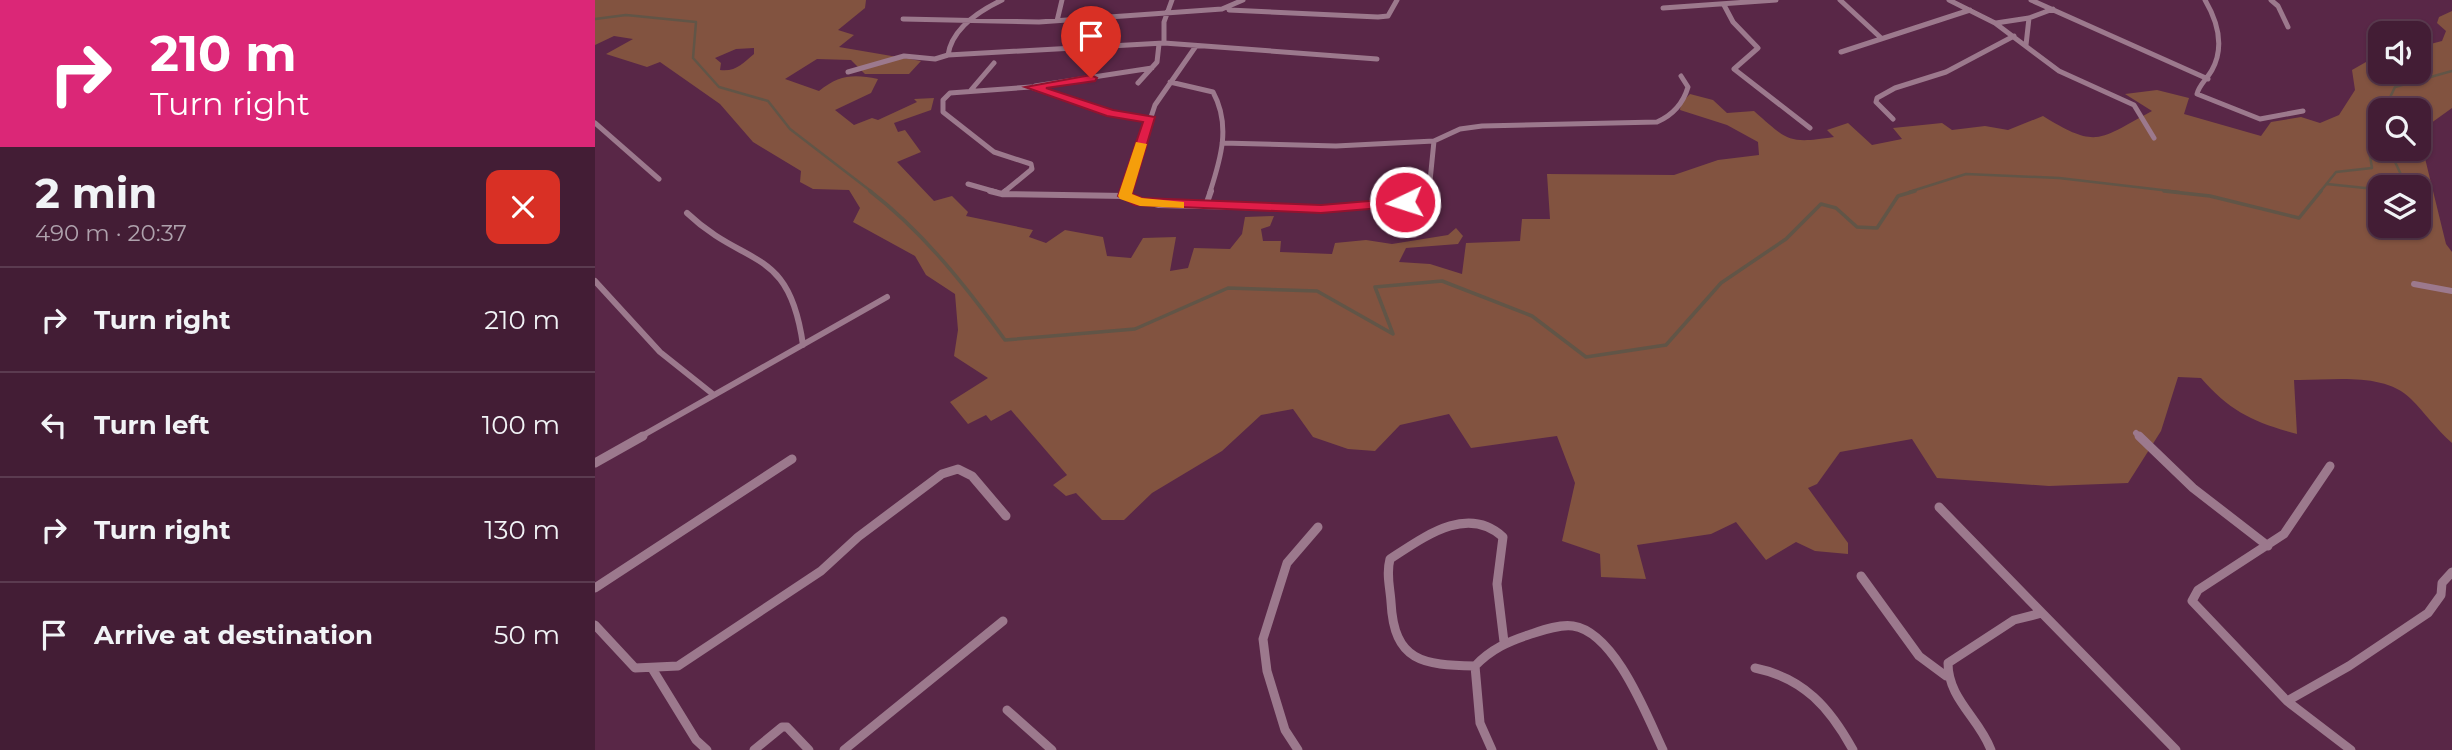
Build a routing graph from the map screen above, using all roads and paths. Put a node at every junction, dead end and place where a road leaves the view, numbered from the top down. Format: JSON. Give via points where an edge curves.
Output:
{"nodes":[{"id":1,"x":1002,"y":0,"type":"edge"},
{"id":2,"x":1062,"y":0,"type":"edge"},
{"id":3,"x":1172,"y":0,"type":"edge"},
{"id":4,"x":1243,"y":0,"type":"edge"},
{"id":5,"x":1397,"y":0,"type":"edge"},
{"id":6,"x":1776,"y":0,"type":"edge"},
{"id":7,"x":1840,"y":0,"type":"edge"},
{"id":8,"x":1949,"y":0,"type":"edge"},
{"id":9,"x":2031,"y":0,"type":"edge"},
{"id":10,"x":2206,"y":0,"type":"edge"},
{"id":11,"x":2271,"y":0,"type":"edge"},
{"id":12,"x":1724,"y":5,"type":"junction"},
{"id":13,"x":1664,"y":8,"type":"dead end"},
{"id":14,"x":1222,"y":9,"type":"junction"},
{"id":15,"x":2053,"y":9,"type":"junction"},
{"id":16,"x":1970,"y":10,"type":"junction"},
{"id":17,"x":1166,"y":12,"type":"junction"},
{"id":18,"x":903,"y":19,"type":"dead end"},
{"id":19,"x":2029,"y":19,"type":"junction"},
{"id":20,"x":1057,"y":21,"type":"junction"},
{"id":21,"x":969,"y":22,"type":"junction"},
{"id":22,"x":1995,"y":23,"type":"junction"},
{"id":23,"x":2288,"y":27,"type":"dead end"},
{"id":24,"x":2014,"y":36,"type":"junction"},
{"id":25,"x":1880,"y":37,"type":"junction"},
{"id":26,"x":1161,"y":43,"type":"junction"},
{"id":27,"x":2026,"y":45,"type":"junction"},
{"id":28,"x":1196,"y":46,"type":"junction"},
{"id":29,"x":1840,"y":52,"type":"dead end"},
{"id":30,"x":948,"y":55,"type":"junction"},
{"id":31,"x":1377,"y":59,"type":"dead end"},
{"id":32,"x":994,"y":63,"type":"dead end"},
{"id":33,"x":1152,"y":68,"type":"junction"},
{"id":34,"x":848,"y":72,"type":"dead end"},
{"id":35,"x":1681,"y":76,"type":"dead end"},
{"id":36,"x":2208,"y":79,"type":"junction"},
{"id":37,"x":1170,"y":82,"type":"junction"},
{"id":38,"x":1138,"y":83,"type":"dead end"},
{"id":39,"x":1031,"y":87,"type":"junction"},
{"id":40,"x":971,"y":90,"type":"junction"},
{"id":41,"x":2303,"y":111,"type":"dead end"},
{"id":42,"x":1893,"y":119,"type":"dead end"},
{"id":43,"x":1150,"y":120,"type":"junction"},
{"id":44,"x":595,"y":123,"type":"edge"},
{"id":45,"x":1810,"y":128,"type":"dead end"},
{"id":46,"x":2154,"y":138,"type":"dead end"},
{"id":47,"x":1434,"y":141,"type":"junction"},
{"id":48,"x":1222,"y":143,"type":"junction"},
{"id":49,"x":659,"y":179,"type":"dead end"},
{"id":50,"x":968,"y":184,"type":"dead end"},
{"id":51,"x":1002,"y":194,"type":"junction"},
{"id":52,"x":1125,"y":196,"type":"junction"},
{"id":53,"x":1206,"y":205,"type":"junction"},
{"id":54,"x":687,"y":213,"type":"dead end"},
{"id":55,"x":595,"y":281,"type":"edge"},
{"id":56,"x":2414,"y":284,"type":"dead end"},
{"id":57,"x":2452,"y":291,"type":"edge"},
{"id":58,"x":887,"y":297,"type":"dead end"},
{"id":59,"x":803,"y":345,"type":"junction"},
{"id":60,"x":713,"y":395,"type":"junction"},
{"id":61,"x":2136,"y":433,"type":"dead end"},
{"id":62,"x":792,"y":459,"type":"dead end"},
{"id":63,"x":595,"y":463,"type":"edge"},
{"id":64,"x":2330,"y":466,"type":"dead end"},
{"id":65,"x":1939,"y":507,"type":"dead end"},
{"id":66,"x":1006,"y":516,"type":"dead end"},
{"id":67,"x":1318,"y":527,"type":"dead end"},
{"id":68,"x":2268,"y":546,"type":"junction"},
{"id":69,"x":2452,"y":572,"type":"edge"},
{"id":70,"x":1861,"y":576,"type":"dead end"},
{"id":71,"x":595,"y":588,"type":"edge"},
{"id":72,"x":2042,"y":612,"type":"junction"},
{"id":73,"x":1003,"y":621,"type":"dead end"},
{"id":74,"x":595,"y":625,"type":"edge"},
{"id":75,"x":1504,"y":642,"type":"junction"},
{"id":76,"x":1475,"y":666,"type":"junction"},
{"id":77,"x":1755,"y":667,"type":"dead end"},
{"id":78,"x":653,"y":670,"type":"junction"},
{"id":79,"x":1946,"y":676,"type":"junction"},
{"id":80,"x":2287,"y":701,"type":"junction"},
{"id":81,"x":1007,"y":710,"type":"dead end"},
{"id":82,"x":707,"y":750,"type":"edge"},
{"id":83,"x":754,"y":750,"type":"edge"},
{"id":84,"x":809,"y":750,"type":"edge"},
{"id":85,"x":844,"y":750,"type":"edge"},
{"id":86,"x":1052,"y":750,"type":"edge"},
{"id":87,"x":1298,"y":750,"type":"edge"},
{"id":88,"x":1492,"y":750,"type":"edge"},
{"id":89,"x":1663,"y":750,"type":"edge"},
{"id":90,"x":1853,"y":750,"type":"edge"},
{"id":91,"x":1991,"y":750,"type":"edge"},
{"id":92,"x":2176,"y":750,"type":"edge"},
{"id":93,"x":2351,"y":750,"type":"edge"}],
"edges":[{"from":1,"to":21,"type":"street","via":[[982,9]]},
{"from":2,"to":20,"type":"street"},
{"from":3,"to":17,"type":"street"},
{"from":4,"to":14,"type":"street"},
{"from":5,"to":14,"type":"street","via":[[1388,16],[1378,18]]},
{"from":6,"to":12,"type":"street"},
{"from":7,"to":25,"type":"street"},
{"from":8,"to":16,"type":"street"},
{"from":9,"to":15,"type":"street"},
{"from":10,"to":36,"type":"street","via":[[2216,22],[2219,46]]},
{"from":11,"to":23,"type":"street"},
{"from":12,"to":13,"type":"street"},
{"from":12,"to":45,"type":"street","via":[[1758,48],[1734,69]]},
{"from":14,"to":17,"type":"street"},
{"from":15,"to":19,"type":"street"},
{"from":15,"to":36,"type":"street","via":[[2159,61]]},
{"from":16,"to":22,"type":"street"},
{"from":16,"to":25,"type":"street"},
{"from":17,"to":20,"type":"street"},
{"from":17,"to":26,"type":"street"},
{"from":18,"to":21,"type":"street"},
{"from":19,"to":22,"type":"street"},
{"from":19,"to":27,"type":"street"},
{"from":20,"to":21,"type":"street"},
{"from":21,"to":30,"type":"street","via":[[949,46]]},
{"from":22,"to":24,"type":"street"},
{"from":24,"to":27,"type":"street"},
{"from":24,"to":42,"type":"street","via":[[1946,72],[1877,98]]},
{"from":25,"to":29,"type":"street"},
{"from":26,"to":28,"type":"street"},
{"from":26,"to":30,"type":"street"},
{"from":26,"to":33,"type":"street"},
{"from":27,"to":46,"type":"street","via":[[2059,71],[2134,105]]},
{"from":28,"to":31,"type":"street"},
{"from":28,"to":37,"type":"street"},
{"from":30,"to":34,"type":"street","via":[[930,59],[904,56]]},
{"from":32,"to":40,"type":"street"},
{"from":33,"to":38,"type":"street"},
{"from":33,"to":39,"type":"street","via":[[1123,69]]},
{"from":35,"to":47,"type":"street","via":[[1688,87],[1686,93],[1676,112],[1657,122],[1482,127],[1460,129]]},
{"from":36,"to":41,"type":"street","via":[[2197,94],[2252,117]]},
{"from":37,"to":43,"type":"street"},
{"from":37,"to":48,"type":"street","via":[[1213,92],[1225,114]]},
{"from":39,"to":40,"type":"street"},
{"from":39,"to":43,"type":"street","via":[[1111,113]]},
{"from":40,"to":51,"type":"street","via":[[946,96],[943,112],[994,152],[1031,164],[1029,174]]},
{"from":43,"to":52,"type":"street"},
{"from":44,"to":49,"type":"street"},
{"from":47,"to":48,"type":"street","via":[[1322,146]]},
{"from":47,"to":53,"type":"street","via":[[1429,191],[1405,202],[1321,209]]},
{"from":48,"to":53,"type":"street"},
{"from":50,"to":51,"type":"street"},
{"from":51,"to":52,"type":"street"},
{"from":52,"to":53,"type":"street","via":[[1159,205]]},
{"from":54,"to":59,"type":"street","via":[[767,263],[789,286],[800,316]]},
{"from":55,"to":60,"type":"street","via":[[660,352]]},
{"from":56,"to":57,"type":"street"},
{"from":58,"to":59,"type":"street"},
{"from":59,"to":60,"type":"street"},
{"from":60,"to":63,"type":"street"},
{"from":61,"to":68,"type":"street","via":[[2193,488]]},
{"from":62,"to":71,"type":"street"},
{"from":64,"to":68,"type":"street","via":[[2284,534]]},
{"from":65,"to":72,"type":"street"},
{"from":66,"to":78,"type":"street","via":[[972,476],[958,469],[942,474],[762,612],[678,666]]},
{"from":67,"to":87,"type":"street","via":[[1286,563],[1263,639],[1267,671],[1285,730]]},
{"from":68,"to":80,"type":"street","via":[[2198,590],[2192,601]]},
{"from":69,"to":80,"type":"street","via":[[2428,613]]},
{"from":70,"to":79,"type":"street","via":[[1919,656]]},
{"from":72,"to":79,"type":"street","via":[[2014,620],[1957,655],[1948,663]]},
{"from":72,"to":92,"type":"street"},
{"from":73,"to":85,"type":"street"},
{"from":74,"to":78,"type":"street","via":[[635,668]]},
{"from":75,"to":76,"type":"street"},
{"from":75,"to":76,"type":"street","via":[[1496,584],[1503,537],[1495,526],[1471,519],[1390,559],[1385,572],[1390,620],[1402,649],[1431,665]]},
{"from":75,"to":89,"type":"street","via":[[1575,626],[1595,634],[1635,690]]},
{"from":76,"to":88,"type":"street","via":[[1480,723]]},
{"from":77,"to":90,"type":"street","via":[[1768,669],[1818,696]]},
{"from":78,"to":82,"type":"street","via":[[696,740]]},
{"from":79,"to":91,"type":"street","via":[[1988,738]]},
{"from":80,"to":93,"type":"street"},
{"from":81,"to":86,"type":"street"},
{"from":83,"to":84,"type":"street","via":[[782,727]]}]}
